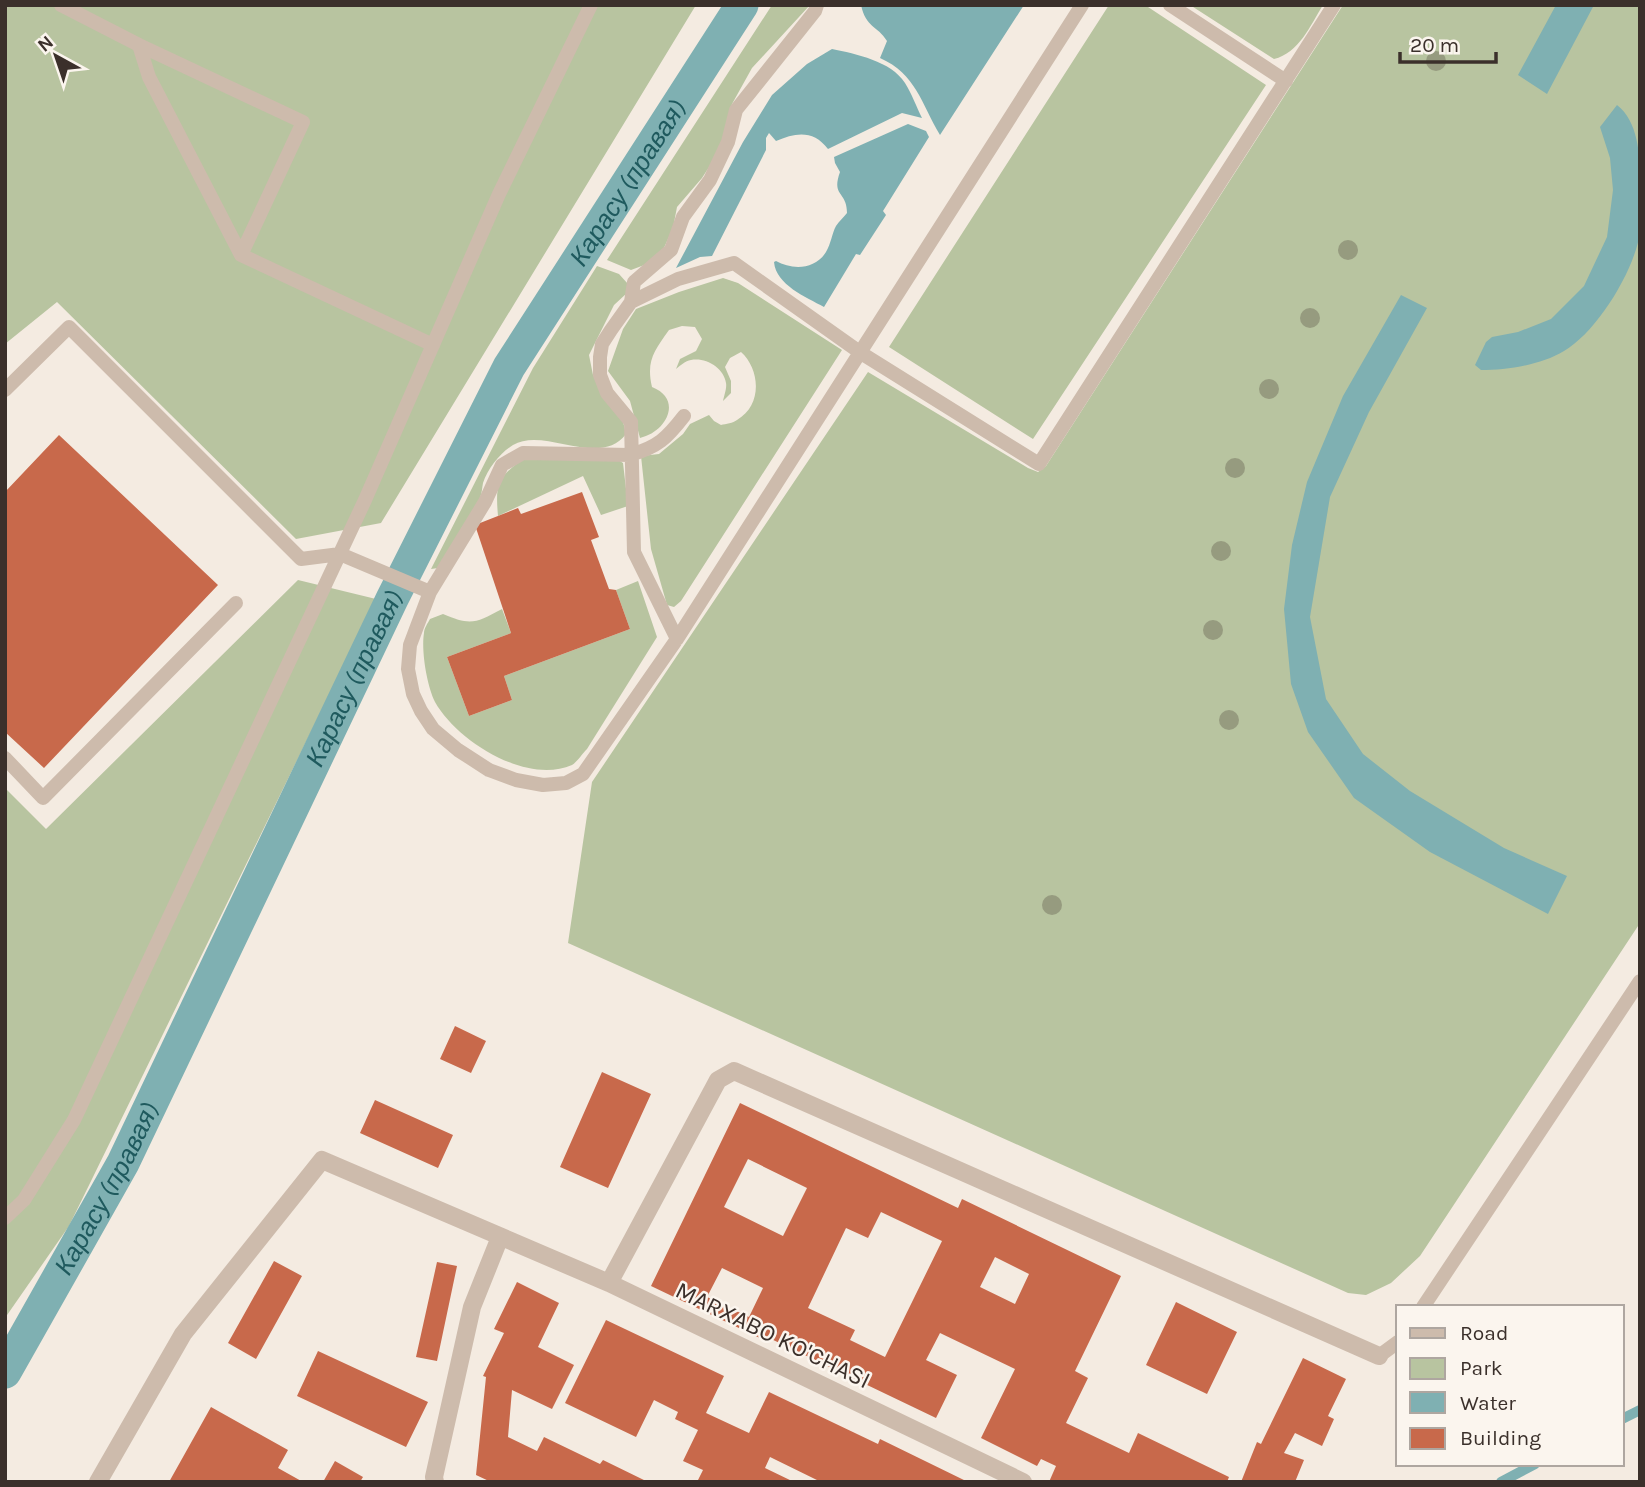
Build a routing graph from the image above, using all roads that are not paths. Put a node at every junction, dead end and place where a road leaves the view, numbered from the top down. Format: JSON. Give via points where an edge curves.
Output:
{"nodes":[{"id":1,"x":61,"y":5,"type":"edge"},
{"id":2,"x":591,"y":5,"type":"edge"},
{"id":3,"x":817,"y":5,"type":"edge"},
{"id":4,"x":1083,"y":5,"type":"edge"},
{"id":5,"x":1170,"y":5,"type":"edge"},
{"id":6,"x":1334,"y":5,"type":"edge"},
{"id":7,"x":139,"y":45,"type":"junction"},
{"id":8,"x":1286,"y":80,"type":"junction"},
{"id":9,"x":242,"y":255,"type":"junction"},
{"id":10,"x":631,"y":302,"type":"junction"},
{"id":11,"x":433,"y":345,"type":"junction"},
{"id":12,"x":861,"y":353,"type":"junction"},
{"id":13,"x":5,"y":390,"type":"edge"},
{"id":14,"x":684,"y":416,"type":"dead end"},
{"id":15,"x":630,"y":455,"type":"junction"},
{"id":16,"x":341,"y":555,"type":"junction"},
{"id":17,"x":430,"y":592,"type":"junction"},
{"id":18,"x":236,"y":603,"type":"dead end"},
{"id":19,"x":677,"y":639,"type":"junction"},
{"id":20,"x":5,"y":758,"type":"edge"},
{"id":21,"x":1640,"y":981,"type":"edge"},
{"id":22,"x":5,"y":1218,"type":"edge"},
{"id":23,"x":500,"y":1237,"type":"junction"},
{"id":24,"x":609,"y":1283,"type":"junction"},
{"id":25,"x":1424,"y":1305,"type":"edge"},
{"id":26,"x":1396,"y":1343,"type":"edge"},
{"id":27,"x":1379,"y":1356,"type":"joint"},
{"id":28,"x":438,"y":1480,"type":"edge"},
{"id":29,"x":98,"y":1482,"type":"edge"},
{"id":30,"x":1023,"y":1482,"type":"edge"}],
"edges":[{"from":1,"to":7,"type":"lane"},
{"from":2,"to":11,"type":"lane","via":[[499,194]]},
{"from":3,"to":10,"type":"lane","via":[[736,110],[728,142],[710,180],[683,216],[671,250],[634,282]]},
{"from":4,"to":12,"type":"lane"},
{"from":5,"to":8,"type":"lane"},
{"from":6,"to":8,"type":"lane"},
{"from":7,"to":9,"type":"lane","via":[[149,77]]},
{"from":7,"to":9,"type":"lane","via":[[303,122]]},
{"from":8,"to":12,"type":"lane","via":[[1039,464]]},
{"from":9,"to":11,"type":"lane"},
{"from":10,"to":12,"type":"lane","via":[[678,279],[734,263]]},
{"from":10,"to":15,"type":"lane","via":[[607,337],[600,357],[607,393],[631,422]]},
{"from":11,"to":16,"type":"lane"},
{"from":12,"to":19,"type":"lane"},
{"from":13,"to":16,"type":"lane","via":[[69,327],[301,559]]},
{"from":14,"to":15,"type":"lane","via":[[665,440]]},
{"from":15,"to":17,"type":"lane","via":[[523,453],[502,465]]},
{"from":15,"to":19,"type":"lane","via":[[634,552]]},
{"from":16,"to":17,"type":"lane"},
{"from":16,"to":22,"type":"lane","via":[[74,1120],[24,1200]]},
{"from":17,"to":19,"type":"lane","via":[[410,645],[413,694],[433,729],[458,750],[489,770],[516,780],[566,783],[583,774]]},
{"from":18,"to":20,"type":"lane","via":[[43,798]]},
{"from":21,"to":25,"type":"lane"},
{"from":23,"to":24,"type":"street","name":"MARXABO KO'CHASI"},
{"from":23,"to":28,"type":"street","via":[[472,1307]]},
{"from":23,"to":29,"type":"street","name":"MARXABO KO'CHASI","via":[[322,1160],[183,1334]]},
{"from":24,"to":27,"type":"street","via":[[718,1080],[734,1071]]},
{"from":24,"to":30,"type":"street","name":"MARXABO KO'CHASI"},
{"from":26,"to":27,"type":"lane"}]}
